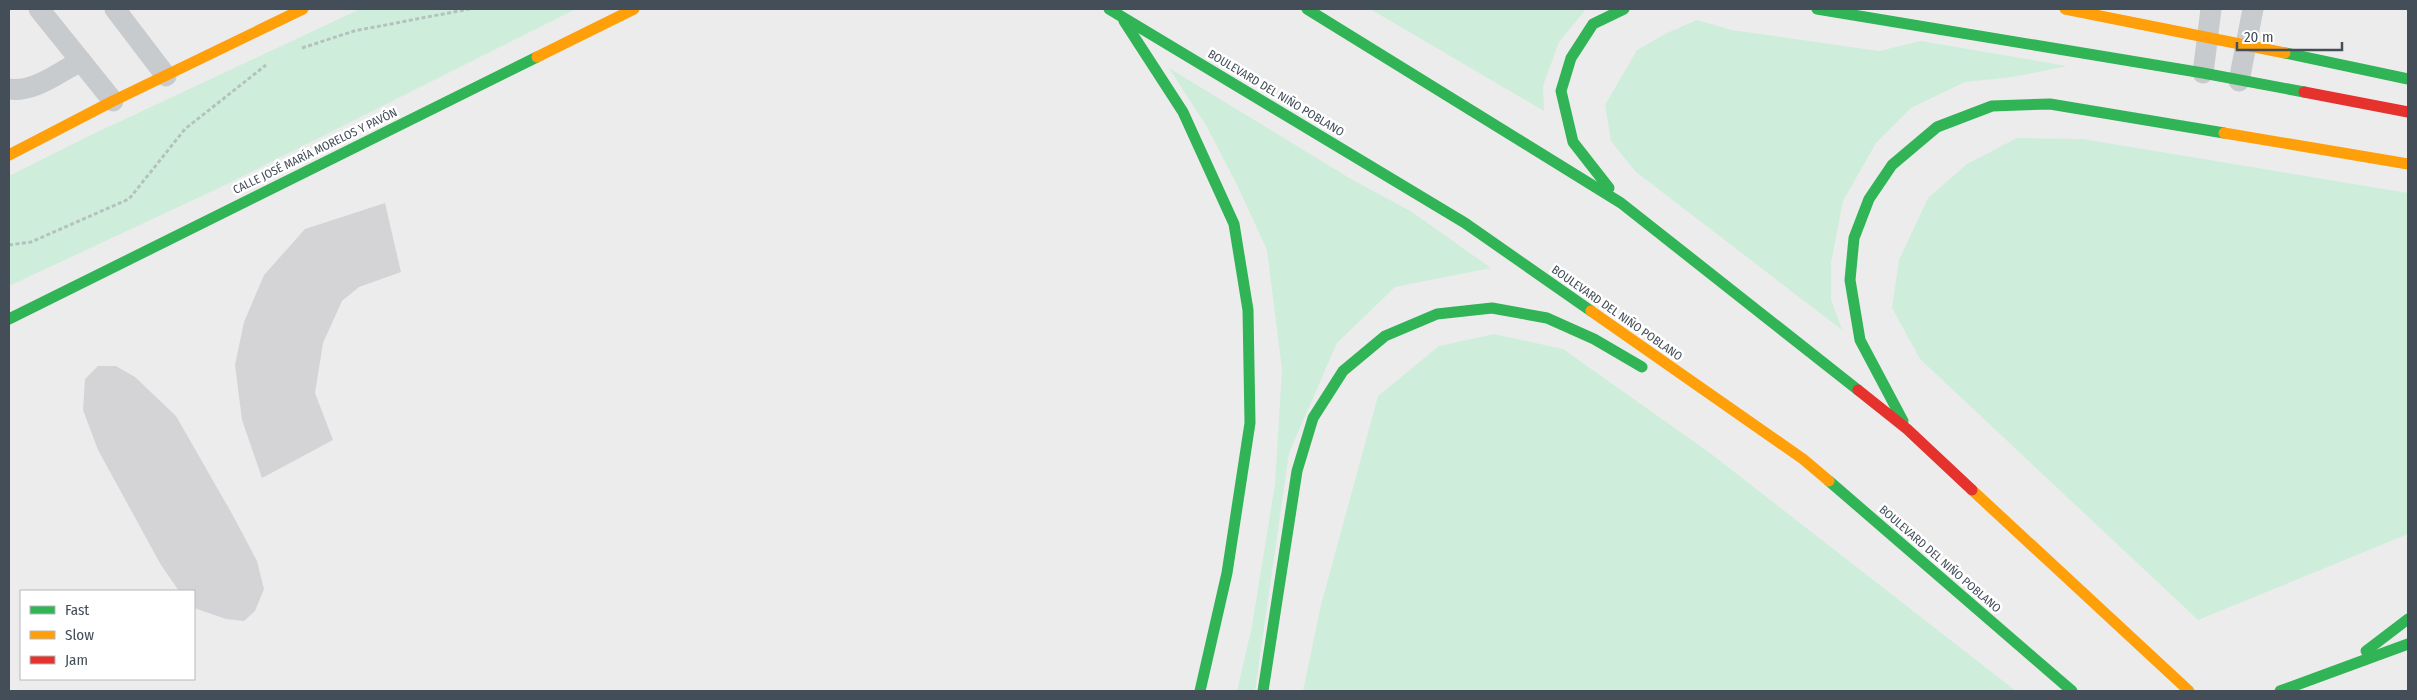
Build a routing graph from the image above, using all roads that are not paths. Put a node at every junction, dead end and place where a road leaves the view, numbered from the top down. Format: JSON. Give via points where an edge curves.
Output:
{"nodes":[{"id":1,"x":39,"y":9,"type":"edge"},
{"id":2,"x":115,"y":9,"type":"edge"},
{"id":3,"x":303,"y":9,"type":"edge"},
{"id":4,"x":634,"y":9,"type":"edge"},
{"id":5,"x":1109,"y":9,"type":"edge"},
{"id":6,"x":1307,"y":9,"type":"edge"},
{"id":7,"x":1624,"y":9,"type":"edge"},
{"id":8,"x":1817,"y":9,"type":"edge"},
{"id":9,"x":2064,"y":9,"type":"edge"},
{"id":10,"x":2211,"y":9,"type":"edge"},
{"id":11,"x":2252,"y":9,"type":"edge"},
{"id":12,"x":1120,"y":15,"type":"junction"},
{"id":13,"x":2208,"y":36,"type":"junction"},
{"id":14,"x":2246,"y":44,"type":"junction"},
{"id":15,"x":81,"y":61,"type":"junction"},
{"id":16,"x":2203,"y":73,"type":"junction"},
{"id":17,"x":166,"y":76,"type":"junction"},
{"id":18,"x":2408,"y":79,"type":"edge"},
{"id":19,"x":2239,"y":81,"type":"junction"},
{"id":20,"x":9,"y":89,"type":"edge"},
{"id":21,"x":113,"y":101,"type":"junction"},
{"id":22,"x":2408,"y":112,"type":"edge"},
{"id":23,"x":9,"y":155,"type":"edge"},
{"id":24,"x":2408,"y":164,"type":"edge"},
{"id":25,"x":1621,"y":203,"type":"junction"},
{"id":26,"x":9,"y":319,"type":"edge"},
{"id":27,"x":1652,"y":373,"type":"dead end"},
{"id":28,"x":1686,"y":392,"type":"dead end"},
{"id":29,"x":1907,"y":429,"type":"junction"},
{"id":30,"x":1803,"y":460,"type":"junction"},
{"id":31,"x":2408,"y":618,"type":"edge"},
{"id":32,"x":2408,"y":644,"type":"edge"},
{"id":33,"x":2341,"y":669,"type":"junction"},
{"id":34,"x":1200,"y":691,"type":"edge"},
{"id":35,"x":1263,"y":691,"type":"edge"},
{"id":36,"x":2072,"y":691,"type":"edge"},
{"id":37,"x":2189,"y":691,"type":"edge"},
{"id":38,"x":2280,"y":691,"type":"edge"}],
"edges":[{"from":1,"to":15,"type":"lane"},
{"from":2,"to":17,"type":"lane"},
{"from":3,"to":17,"type":"main road"},
{"from":4,"to":26,"type":"main road","name":"CALLE JOSÉ MARÍA MORELOS Y PAVÓN"},
{"from":5,"to":12,"type":"main road","name":"BOULEVARD DEL NIÑO POBLANO"},
{"from":6,"to":25,"type":"main road"},
{"from":7,"to":25,"type":"main road","via":[[1593,24],[1571,58],[1562,91],[1573,142]]},
{"from":8,"to":16,"type":"main road"},
{"from":9,"to":13,"type":"main road"},
{"from":10,"to":13,"type":"lane"},
{"from":11,"to":14,"type":"lane"},
{"from":12,"to":30,"type":"main road","name":"BOULEVARD DEL NIÑO POBLANO","via":[[1465,223]]},
{"from":12,"to":34,"type":"main road","via":[[1183,112],[1234,224],[1248,310],[1250,423],[1227,573]]},
{"from":13,"to":14,"type":"main road"},
{"from":13,"to":16,"type":"lane"},
{"from":14,"to":18,"type":"main road"},
{"from":14,"to":19,"type":"lane"},
{"from":15,"to":20,"type":"lane","via":[[31,88]]},
{"from":15,"to":21,"type":"lane"},
{"from":16,"to":19,"type":"main road"},
{"from":17,"to":21,"type":"main road"},
{"from":19,"to":22,"type":"main road"},
{"from":21,"to":23,"type":"main road"},
{"from":24,"to":29,"type":"main road","via":[[2050,104],[1992,106],[1937,127],[1892,165],[1870,199],[1854,238],[1850,280],[1860,340]]},
{"from":25,"to":29,"type":"main road"},
{"from":27,"to":35,"type":"main road","via":[[1594,339],[1547,318],[1492,308],[1436,314],[1386,336],[1343,371],[1313,418],[1297,471]]},
{"from":28,"to":30,"type":"main road"},
{"from":29,"to":37,"type":"main road"},
{"from":30,"to":36,"type":"main road","name":"BOULEVARD DEL NIÑO POBLANO"},
{"from":31,"to":33,"type":"main road"},
{"from":32,"to":33,"type":"main road"},
{"from":33,"to":38,"type":"main road"}]}
